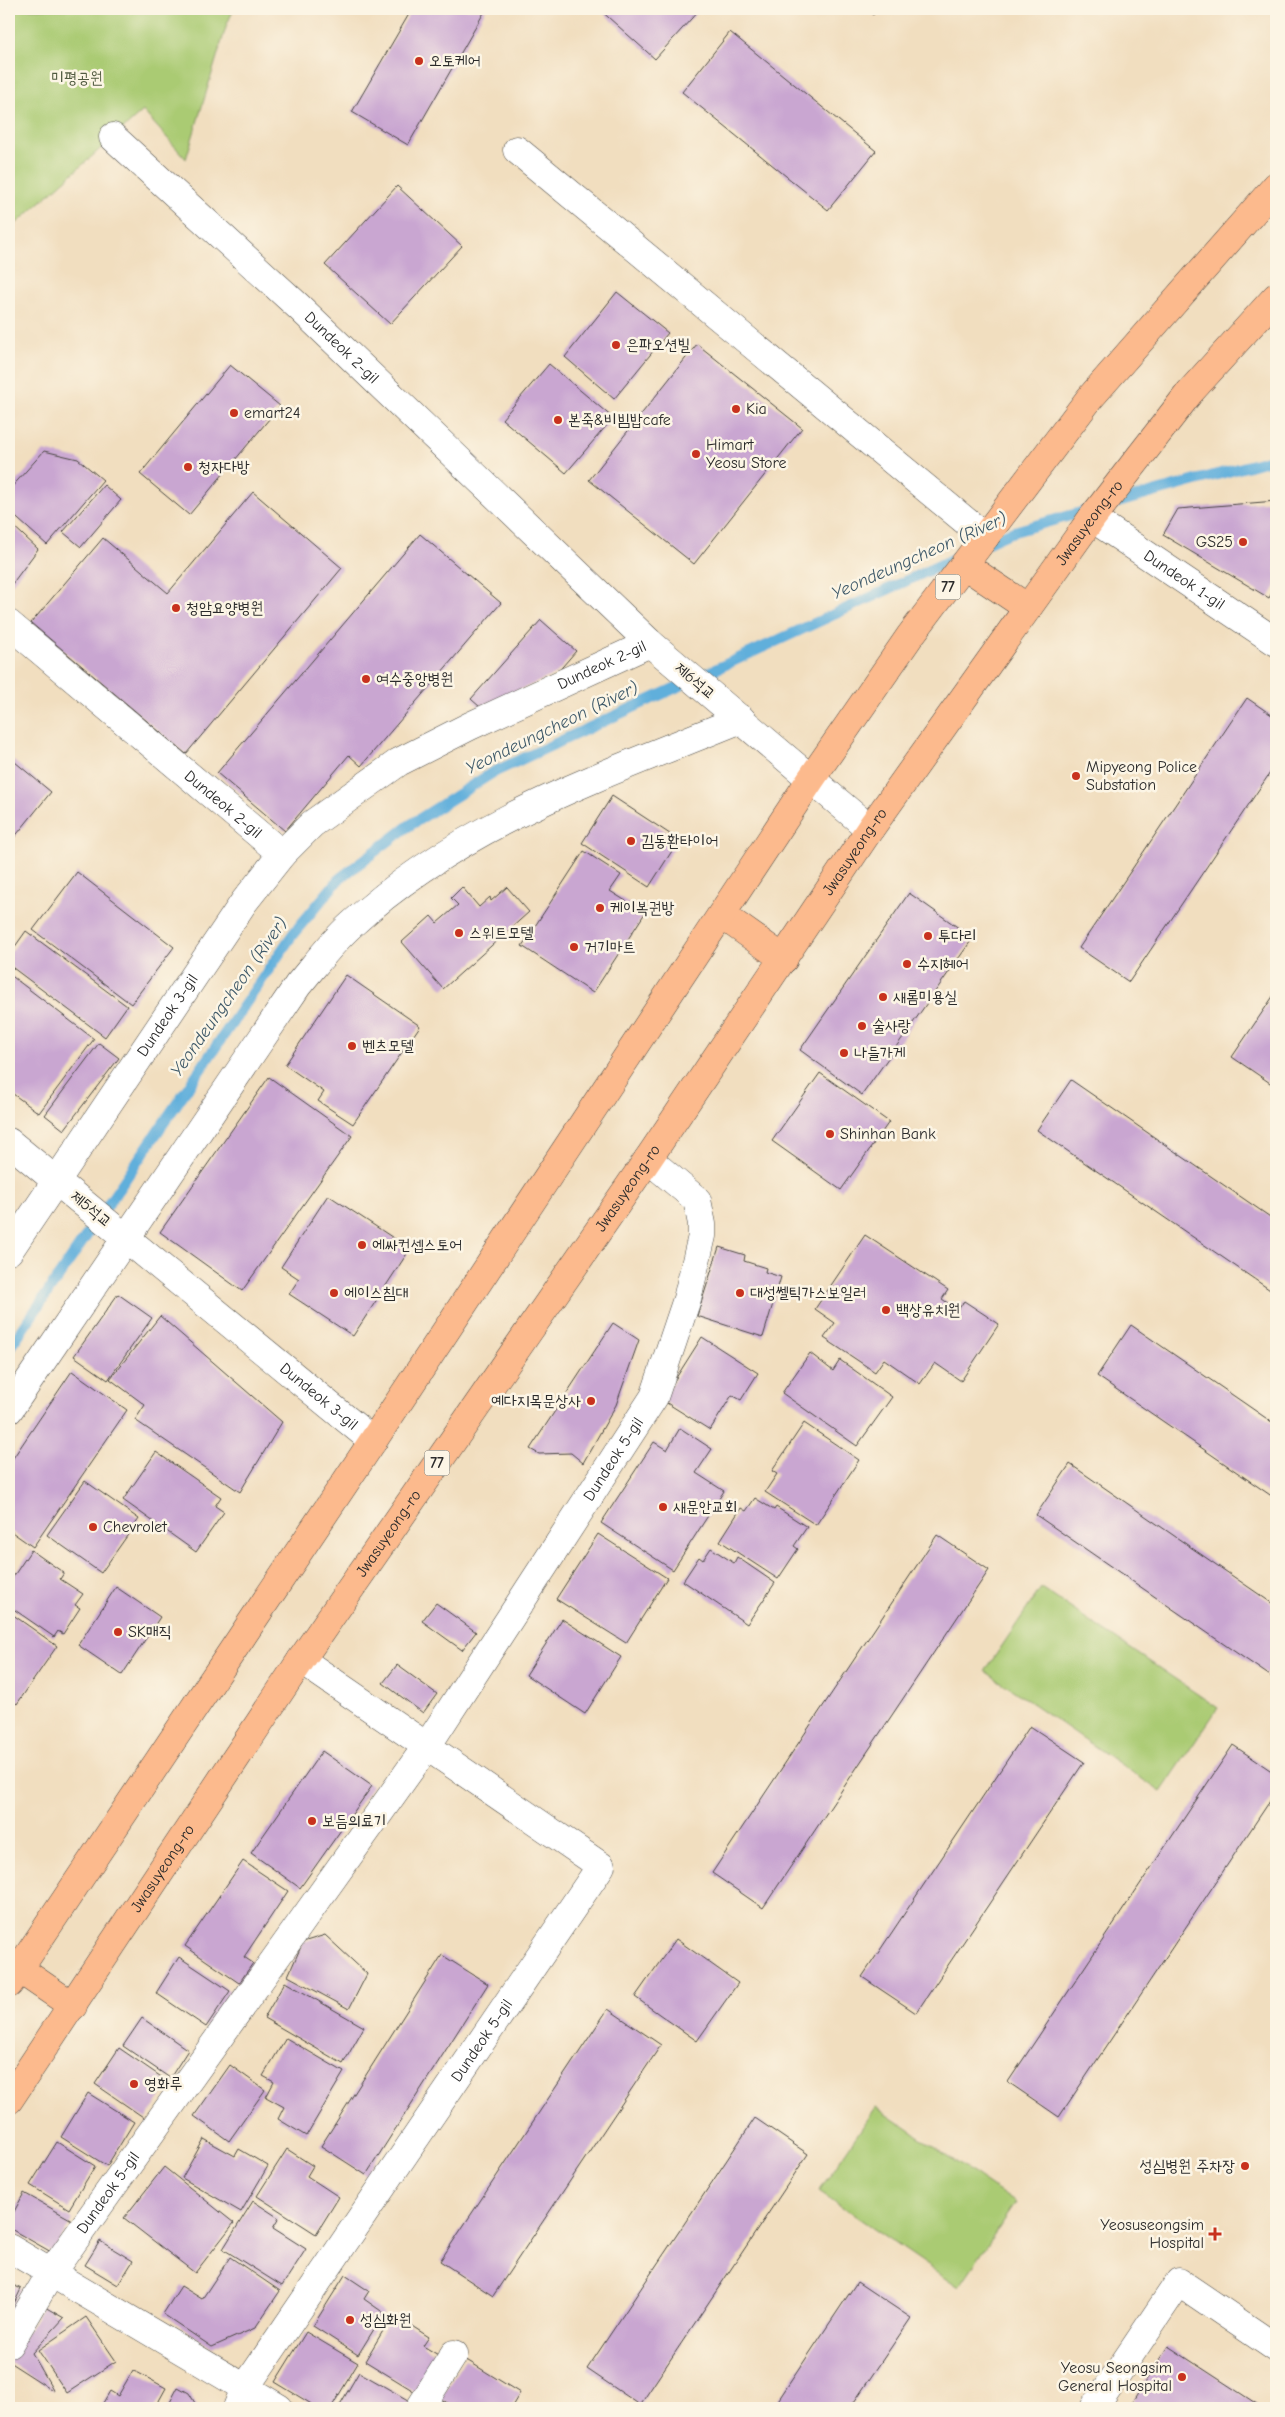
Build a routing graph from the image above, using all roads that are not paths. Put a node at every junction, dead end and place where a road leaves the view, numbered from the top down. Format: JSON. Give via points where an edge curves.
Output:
{"nodes":[{"id":1,"x":113,"y":137,"type":"dead end"},
{"id":2,"x":516,"y":150,"type":"dead end"},
{"id":3,"x":1271,"y":202,"type":"edge"},
{"id":4,"x":1276,"y":296,"type":"edge"},
{"id":5,"x":1092,"y":518,"type":"junction"},
{"id":6,"x":985,"y":537,"type":"junction"},
{"id":7,"x":964,"y":565,"type":"junction"},
{"id":8,"x":1028,"y":608,"type":"junction"},
{"id":9,"x":9,"y":624,"type":"edge"},
{"id":10,"x":1276,"y":642,"type":"edge"},
{"id":11,"x":650,"y":643,"type":"junction"},
{"id":12,"x":740,"y":719,"type":"junction"},
{"id":13,"x":811,"y":779,"type":"junction"},
{"id":14,"x":870,"y":829,"type":"junction"},
{"id":15,"x":282,"y":854,"type":"junction"},
{"id":16,"x":722,"y":915,"type":"junction"},
{"id":17,"x":784,"y":959,"type":"junction"},
{"id":18,"x":9,"y":1142,"type":"edge"},
{"id":19,"x":648,"y":1158,"type":"junction"},
{"id":20,"x":56,"y":1180,"type":"junction"},
{"id":21,"x":127,"y":1238,"type":"junction"},
{"id":22,"x":9,"y":1251,"type":"edge"},
{"id":23,"x":9,"y":1410,"type":"edge"},
{"id":24,"x":373,"y":1441,"type":"junction"},
{"id":25,"x":302,"y":1660,"type":"junction"},
{"id":26,"x":427,"y":1746,"type":"junction"},
{"id":27,"x":14,"y":1977,"type":"edge"},
{"id":28,"x":73,"y":2006,"type":"junction"},
{"id":29,"x":9,"y":2100,"type":"edge"},
{"id":30,"x":9,"y":2248,"type":"edge"},
{"id":31,"x":51,"y":2273,"type":"junction"},
{"id":32,"x":9,"y":2344,"type":"edge"},
{"id":33,"x":1276,"y":2348,"type":"edge"},
{"id":34,"x":454,"y":2354,"type":"dead end"},
{"id":35,"x":241,"y":2398,"type":"edge"},
{"id":36,"x":279,"y":2408,"type":"edge"},
{"id":37,"x":420,"y":2408,"type":"edge"},
{"id":38,"x":1094,"y":2408,"type":"edge"}],
"edges":[{"from":1,"to":11,"type":"street","name":"Dundeok 2-gil","via":[[306,314]]},
{"from":2,"to":6,"type":"street"},
{"from":3,"to":6,"type":"main road","number":"77","via":[[1090,398]]},
{"from":4,"to":5,"type":"main road","name":"Jwasuyeong-ro","number":"77","via":[[1190,392]]},
{"from":5,"to":8,"type":"main road","name":"Jwasuyeong-ro","number":"77"},
{"from":5,"to":10,"type":"street","name":"Dundeok 1-gil"},
{"from":6,"to":7,"type":"main road","number":"77"},
{"from":7,"to":8,"type":"main road"},
{"from":7,"to":13,"type":"main road","number":"77","via":[[910,636]]},
{"from":8,"to":14,"type":"main road","name":"Jwasuyeong-ro","number":"77"},
{"from":9,"to":15,"type":"street","name":"Dundeok 2-gil"},
{"from":11,"to":12,"type":"street","name":"제6석교"},
{"from":11,"to":15,"type":"street","name":"Dundeok 2-gil","via":[[399,762],[312,824]]},
{"from":12,"to":13,"type":"street"},
{"from":12,"to":21,"type":"street","via":[[503,820],[447,851],[350,926],[298,985]]},
{"from":13,"to":14,"type":"street"},
{"from":13,"to":16,"type":"main road","number":"77"},
{"from":14,"to":17,"type":"main road","name":"Jwasuyeong-ro","number":"77"},
{"from":15,"to":20,"type":"street","name":"Dundeok 3-gil","via":[[244,902]]},
{"from":16,"to":17,"type":"main road"},
{"from":16,"to":24,"type":"main road","number":"77"},
{"from":17,"to":19,"type":"main road","name":"Jwasuyeong-ro","number":"77"},
{"from":18,"to":20,"type":"street"},
{"from":19,"to":25,"type":"main road","name":"Jwasuyeong-ro","number":"77"},
{"from":19,"to":26,"type":"street","name":"Dundeok 5-gil","via":[[696,1200],[702,1224],[701,1242],[687,1299],[654,1397]]},
{"from":20,"to":21,"type":"street","name":"제5석교"},
{"from":20,"to":22,"type":"street","name":"Dundeok 3-gil"},
{"from":21,"to":23,"type":"street"},
{"from":21,"to":24,"type":"street","name":"Dundeok 3-gil"},
{"from":24,"to":27,"type":"main road","number":"77"},
{"from":25,"to":26,"type":"street","name":"Dundeok 5-gil"},
{"from":25,"to":28,"type":"main road","name":"Jwasuyeong-ro","number":"77"},
{"from":26,"to":31,"type":"street","name":"Dundeok 5-gil"},
{"from":26,"to":35,"type":"street","name":"Dundeok 5-gil","via":[[601,1866]]},
{"from":27,"to":28,"type":"main road"},
{"from":28,"to":29,"type":"main road","name":"Jwasuyeong-ro","number":"77"},
{"from":30,"to":31,"type":"street"},
{"from":31,"to":32,"type":"street","name":"Dundeok 5-gil"},
{"from":31,"to":35,"type":"street"},
{"from":33,"to":38,"type":"street","via":[[1179,2282]]},
{"from":34,"to":37,"type":"street"},
{"from":35,"to":36,"type":"street"}]}
